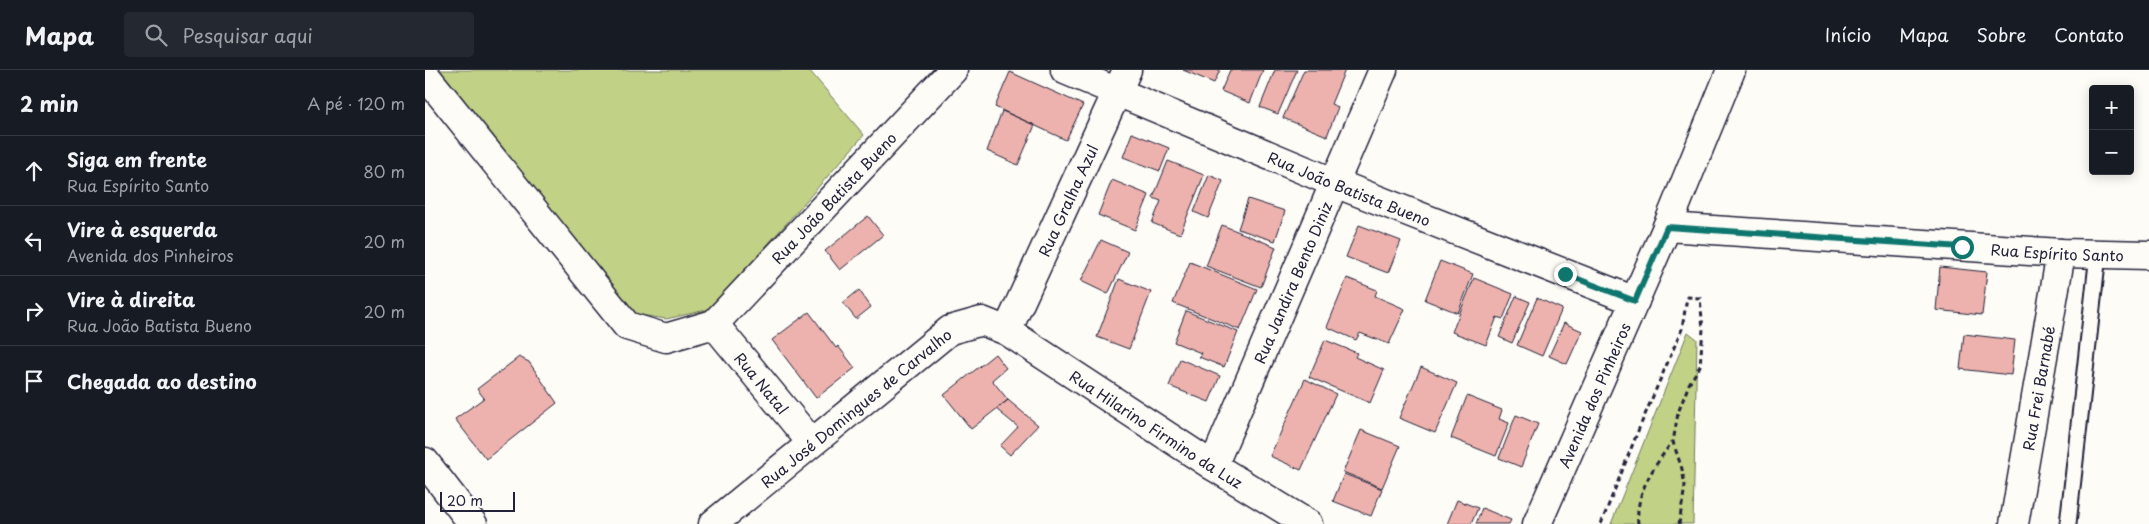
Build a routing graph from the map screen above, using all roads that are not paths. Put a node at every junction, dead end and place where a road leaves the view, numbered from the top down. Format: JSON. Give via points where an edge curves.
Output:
{"nodes":[{"id":1,"x":953,"y":70,"type":"edge"},
{"id":2,"x":1065,"y":70,"type":"edge"},
{"id":3,"x":1383,"y":70,"type":"edge"},
{"id":4,"x":1731,"y":70,"type":"edge"},
{"id":5,"x":1121,"y":82,"type":"edge"},
{"id":6,"x":428,"y":85,"type":"edge"},
{"id":7,"x":1335,"y":184,"type":"junction"},
{"id":8,"x":1667,"y":227,"type":"junction"},
{"id":9,"x":2061,"y":254,"type":"junction"},
{"id":10,"x":2097,"y":254,"type":"junction"},
{"id":11,"x":2149,"y":255,"type":"edge"},
{"id":12,"x":1635,"y":301,"type":"junction"},
{"id":13,"x":714,"y":324,"type":"junction"},
{"id":14,"x":1007,"y":330,"type":"junction"},
{"id":15,"x":811,"y":442,"type":"junction"},
{"id":16,"x":425,"y":462,"type":"edge"},
{"id":17,"x":1213,"y":466,"type":"junction"},
{"id":18,"x":473,"y":524,"type":"edge"},
{"id":19,"x":713,"y":524,"type":"edge"},
{"id":20,"x":1308,"y":524,"type":"edge"},
{"id":21,"x":1537,"y":524,"type":"edge"},
{"id":22,"x":2014,"y":524,"type":"edge"},
{"id":23,"x":2067,"y":524,"type":"edge"}],
"edges":[{"from":1,"to":13,"type":"street","name":"Rua João Batista Bueno"},
{"from":2,"to":5,"type":"street","name":"Rua João Batista Bueno"},
{"from":3,"to":7,"type":"street","name":"Rua Jandira Bento Diniz"},
{"from":4,"to":8,"type":"street","name":"Avenida dos Pinheiros"},
{"from":5,"to":7,"type":"street","name":"Rua João Batista Bueno"},
{"from":5,"to":14,"type":"street","name":"Rua Gralha Azul"},
{"from":6,"to":13,"type":"street","via":[[627,326],[666,338]]},
{"from":7,"to":12,"type":"street","name":"Rua João Batista Bueno"},
{"from":7,"to":17,"type":"street","name":"Rua Jandira Bento Diniz"},
{"from":8,"to":9,"type":"street","name":"Rua Espírito Santo"},
{"from":8,"to":12,"type":"street","name":"Avenida dos Pinheiros"},
{"from":9,"to":10,"type":"street","name":"Rua Espírito Santo"},
{"from":9,"to":22,"type":"street","name":"Rua Frei Barnabé"},
{"from":10,"to":11,"type":"street","name":"Rua Espírito Santo"},
{"from":10,"to":23,"type":"lane"},
{"from":12,"to":21,"type":"street","name":"Avenida dos Pinheiros"},
{"from":13,"to":15,"type":"street","name":"Rua Natal"},
{"from":14,"to":15,"type":"street","name":"Rua José Domingues de Carvalho","via":[[982,321],[949,330]]},
{"from":14,"to":17,"type":"street","name":"Rua Hilarino Firmino da Luz"},
{"from":15,"to":19,"type":"street","name":"Rua José Domingues de Carvalho"},
{"from":16,"to":18,"type":"street"},
{"from":17,"to":20,"type":"street","name":"Rua Hilarino Firmino da Luz"}]}
